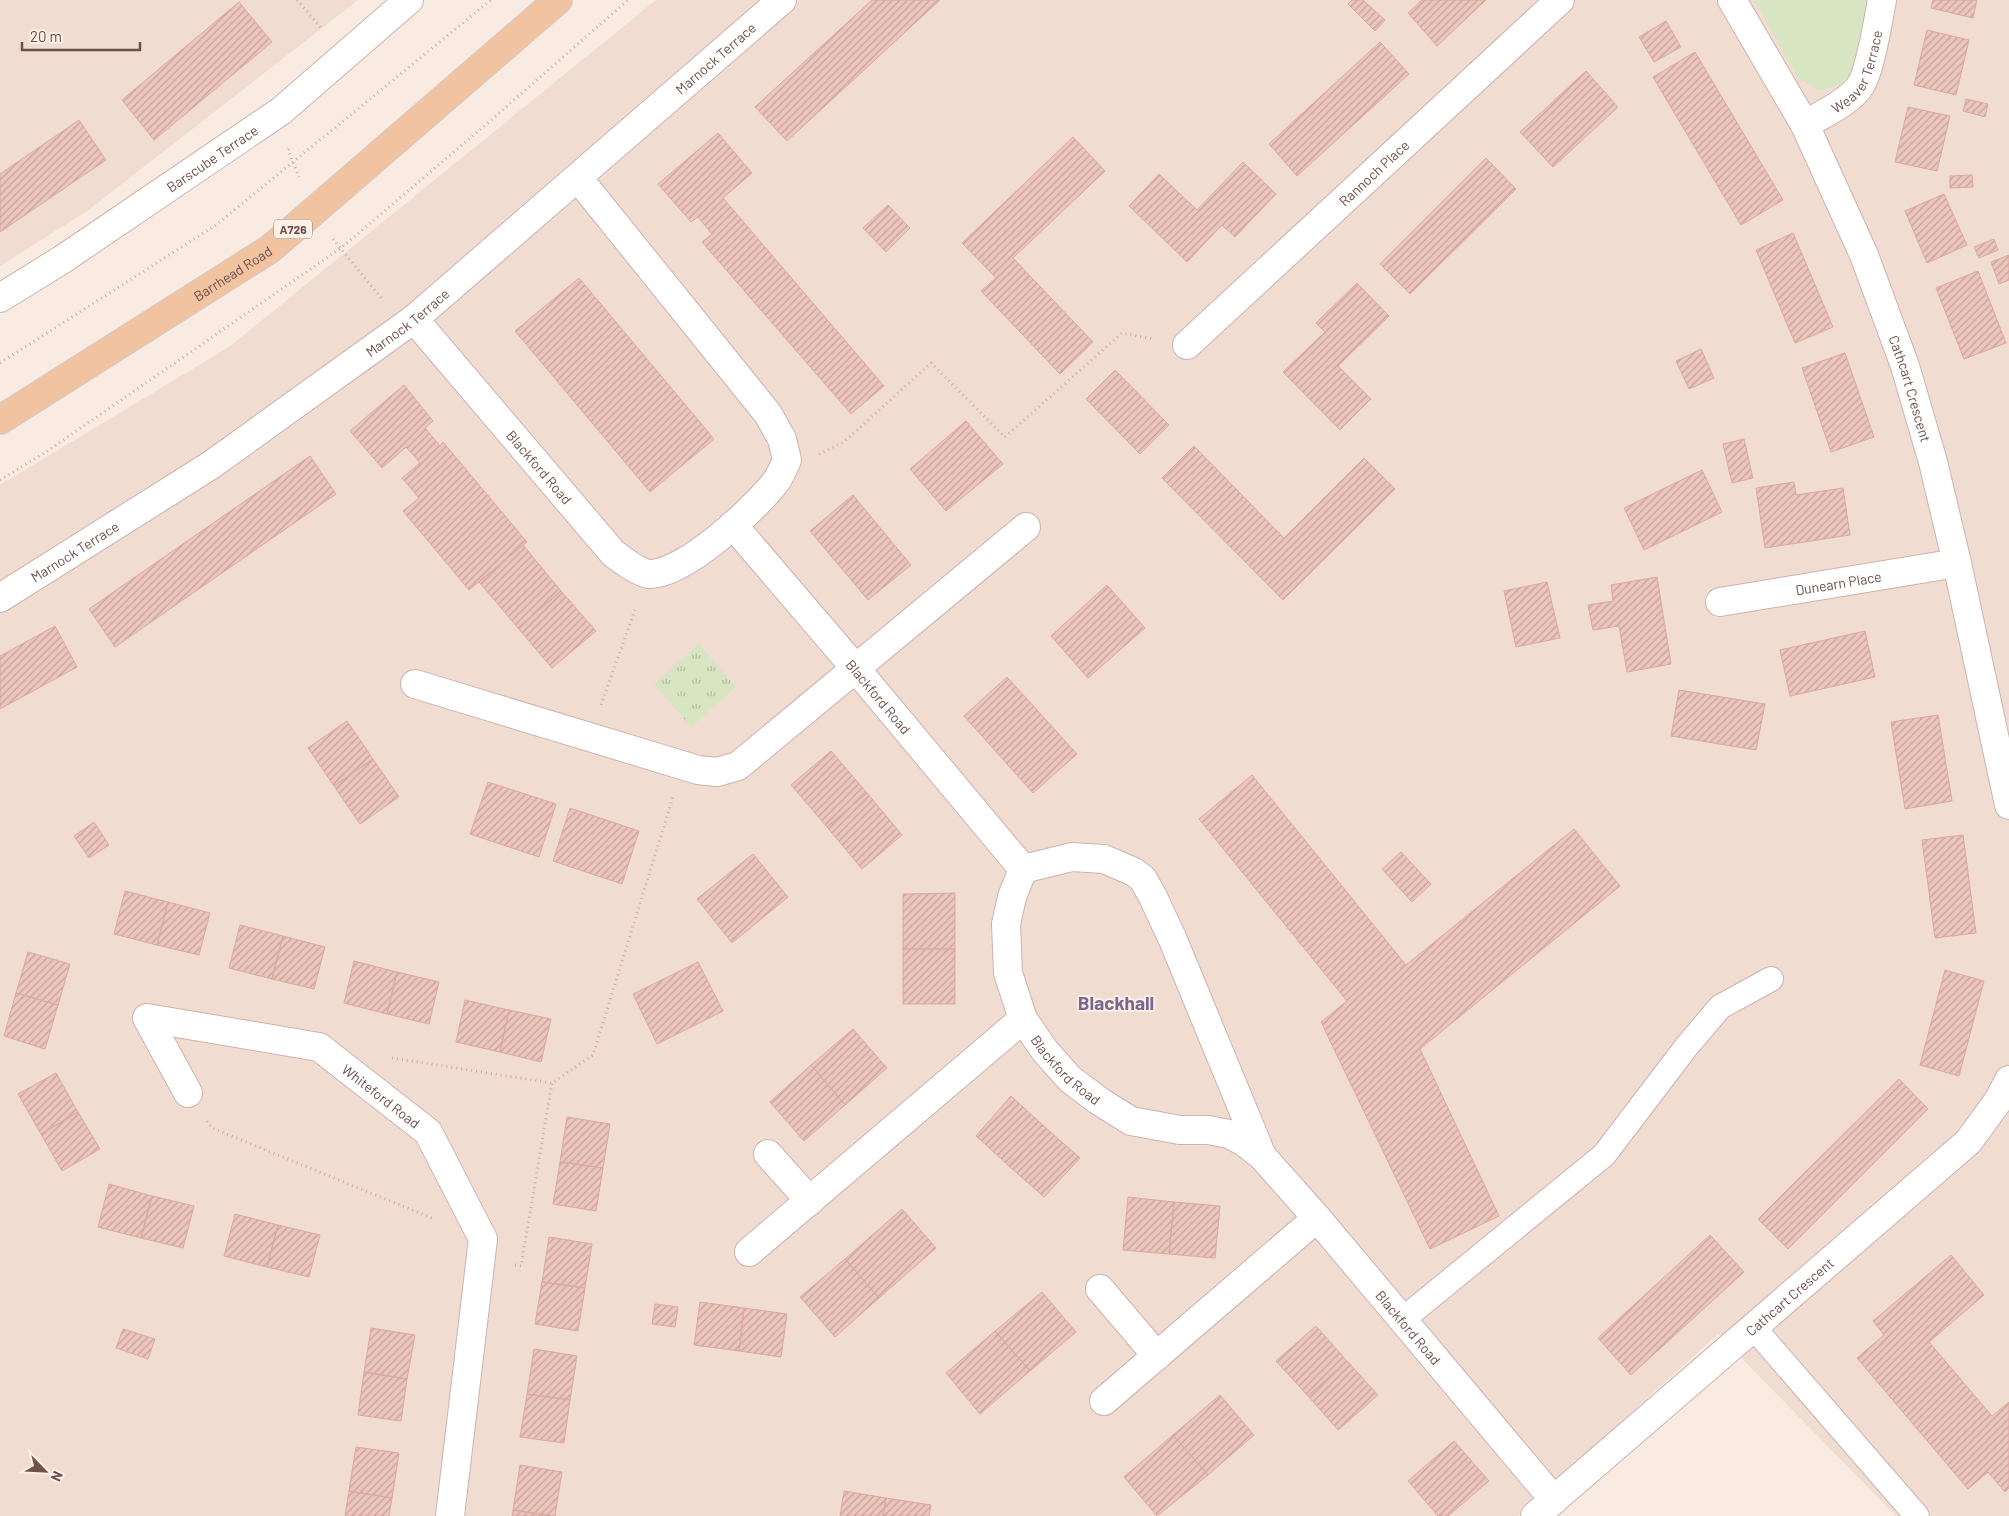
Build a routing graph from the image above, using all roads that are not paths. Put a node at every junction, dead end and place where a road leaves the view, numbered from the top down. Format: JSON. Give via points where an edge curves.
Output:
{"nodes":[{"id":1,"x":409,"y":0,"type":"edge"},
{"id":2,"x":558,"y":0,"type":"edge"},
{"id":3,"x":782,"y":0,"type":"edge"},
{"id":4,"x":1560,"y":0,"type":"edge"},
{"id":5,"x":1732,"y":0,"type":"edge"},
{"id":6,"x":1882,"y":0,"type":"edge"},
{"id":7,"x":1805,"y":125,"type":"junction"},
{"id":8,"x":578,"y":178,"type":"junction"},
{"id":9,"x":0,"y":298,"type":"edge"},
{"id":10,"x":409,"y":323,"type":"junction"},
{"id":11,"x":1187,"y":345,"type":"road end"},
{"id":12,"x":0,"y":420,"type":"edge"},
{"id":13,"x":733,"y":526,"type":"junction"},
{"id":14,"x":1026,"y":527,"type":"dead end"},
{"id":15,"x":1957,"y":563,"type":"junction"},
{"id":16,"x":0,"y":598,"type":"edge"},
{"id":17,"x":1720,"y":602,"type":"dead end"},
{"id":18,"x":856,"y":669,"type":"junction"},
{"id":19,"x":415,"y":684,"type":"dead end"},
{"id":20,"x":2009,"y":805,"type":"edge"},
{"id":21,"x":1023,"y":869,"type":"junction"},
{"id":22,"x":1771,"y":980,"type":"dead end"},
{"id":23,"x":1024,"y":1019,"type":"junction"},
{"id":24,"x":2009,"y":1080,"type":"edge"},
{"id":25,"x":188,"y":1093,"type":"road end"},
{"id":26,"x":768,"y":1154,"type":"dead end"},
{"id":27,"x":1262,"y":1156,"type":"junction"},
{"id":28,"x":810,"y":1201,"type":"junction"},
{"id":29,"x":1317,"y":1218,"type":"junction"},
{"id":30,"x":749,"y":1252,"type":"dead end"},
{"id":31,"x":1100,"y":1289,"type":"dead end"},
{"id":32,"x":1402,"y":1320,"type":"junction"},
{"id":33,"x":1753,"y":1327,"type":"junction"},
{"id":34,"x":1157,"y":1356,"type":"junction"},
{"id":35,"x":1104,"y":1401,"type":"dead end"},
{"id":36,"x":1545,"y":1508,"type":"edge"},
{"id":37,"x":450,"y":1516,"type":"edge"},
{"id":38,"x":1916,"y":1516,"type":"edge"}],
"edges":[{"from":1,"to":9,"type":"street","name":"Barscube Terrace","via":[[281,111]]},
{"from":2,"to":12,"type":"main road","name":"Barrhead Road","number":"A726","via":[[270,249]]},
{"from":3,"to":8,"type":"street","name":"Marnock Terrace"},
{"from":4,"to":11,"type":"street","name":"Rannoch Place"},
{"from":5,"to":7,"type":"street","name":"Cathcart Crescent"},
{"from":6,"to":7,"type":"street","name":"Weaver Terrace","via":[[1866,75],[1859,89]]},
{"from":7,"to":15,"type":"street","name":"Cathcart Crescent","via":[[1864,255],[1905,366],[1933,462]]},
{"from":8,"to":10,"type":"street","name":"Marnock Terrace"},
{"from":8,"to":13,"type":"street","via":[[768,414],[782,439],[787,460],[776,481]]},
{"from":10,"to":13,"type":"street","name":"Blackford Road","via":[[613,553],[628,564],[649,574],[673,568]]},
{"from":10,"to":16,"type":"street","name":"Marnock Terrace","via":[[211,465]]},
{"from":13,"to":18,"type":"street","name":"Blackford Road"},
{"from":14,"to":18,"type":"street"},
{"from":15,"to":17,"type":"street","name":"Dunearn Place"},
{"from":15,"to":20,"type":"street","name":"Cathcart Crescent"},
{"from":18,"to":19,"type":"street","via":[[738,766],[717,772],[698,770]]},
{"from":18,"to":21,"type":"street","name":"Blackford Road"},
{"from":21,"to":23,"type":"street","name":"Blackford Road","via":[[1006,924],[1006,950],[1008,973]]},
{"from":21,"to":27,"type":"street","name":"Blackford Road","via":[[1072,857],[1104,859],[1143,879],[1173,940]]},
{"from":22,"to":32,"type":"lane","via":[[1720,1007],[1604,1155]]},
{"from":23,"to":27,"type":"street","name":"Blackford Road","via":[[1045,1051],[1070,1079],[1131,1121],[1229,1134]]},
{"from":23,"to":28,"type":"street"},
{"from":24,"to":33,"type":"street","name":"Cathcart Crescent","via":[[1968,1142]]},
{"from":25,"to":37,"type":"street","name":"Whiteford Road","via":[[147,1018],[319,1047],[428,1132],[482,1249]]},
{"from":26,"to":28,"type":"street"},
{"from":27,"to":29,"type":"street","name":"Blackford Road"},
{"from":28,"to":30,"type":"street"},
{"from":29,"to":32,"type":"street","name":"Blackford Road"},
{"from":29,"to":34,"type":"street"},
{"from":31,"to":34,"type":"street"},
{"from":32,"to":36,"type":"street","name":"Blackford Road"},
{"from":33,"to":36,"type":"street","name":"Cathcart Crescent"},
{"from":33,"to":38,"type":"lane"},
{"from":34,"to":35,"type":"street"}]}
